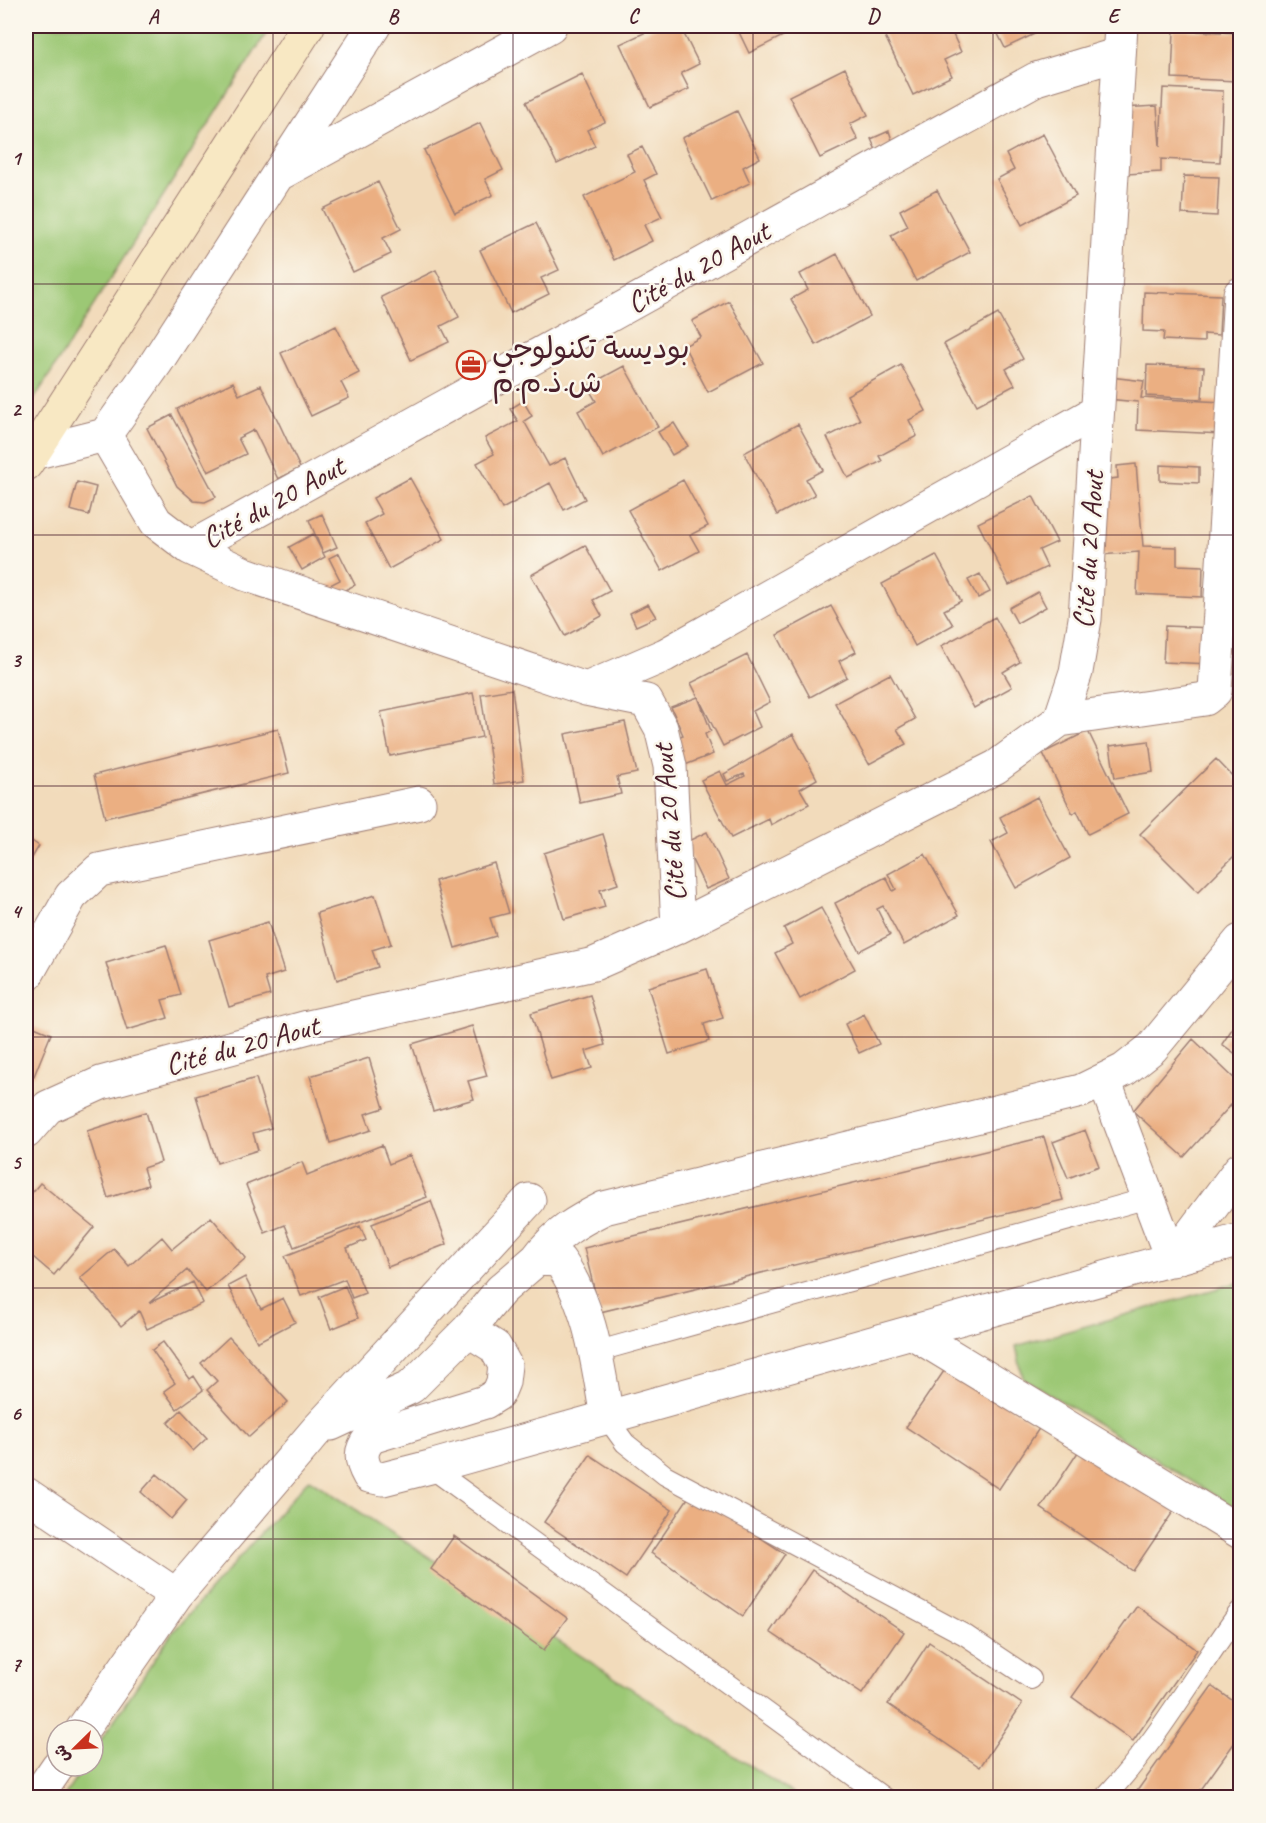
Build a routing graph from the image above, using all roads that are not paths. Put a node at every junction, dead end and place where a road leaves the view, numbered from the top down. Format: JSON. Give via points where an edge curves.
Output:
{"nodes":[{"id":1,"x":308,"y":26,"type":"edge"},
{"id":2,"x":374,"y":26,"type":"edge"},
{"id":3,"x":550,"y":26,"type":"edge"},
{"id":4,"x":1120,"y":40,"type":"edge"},
{"id":5,"x":278,"y":175,"type":"junction"},
{"id":6,"x":1240,"y":294,"type":"edge"},
{"id":7,"x":1096,"y":412,"type":"junction"},
{"id":8,"x":105,"y":435,"type":"junction"},
{"id":9,"x":29,"y":459,"type":"edge"},
{"id":10,"x":190,"y":548,"type":"junction"},
{"id":11,"x":586,"y":689,"type":"junction"},
{"id":12,"x":1060,"y":720,"type":"junction"},
{"id":13,"x":419,"y":803,"type":"dead end"},
{"id":14,"x":678,"y":927,"type":"junction"},
{"id":15,"x":1240,"y":941,"type":"edge"},
{"id":16,"x":26,"y":976,"type":"edge"},
{"id":17,"x":1104,"y":1080,"type":"junction"},
{"id":18,"x":26,"y":1132,"type":"edge"},
{"id":19,"x":1240,"y":1169,"type":"edge"},
{"id":20,"x":1148,"y":1198,"type":"junction"},
{"id":21,"x":529,"y":1200,"type":"dead end"},
{"id":22,"x":1240,"y":1240,"type":"edge"},
{"id":23,"x":537,"y":1259,"type":"junction"},
{"id":24,"x":1172,"y":1260,"type":"junction"},
{"id":25,"x":468,"y":1330,"type":"junction"},
{"id":26,"x":913,"y":1333,"type":"junction"},
{"id":27,"x":596,"y":1352,"type":"junction"},
{"id":28,"x":607,"y":1418,"type":"junction"},
{"id":29,"x":316,"y":1431,"type":"junction"},
{"id":30,"x":430,"y":1467,"type":"junction"},
{"id":31,"x":26,"y":1494,"type":"edge"},
{"id":32,"x":1240,"y":1532,"type":"edge"},
{"id":33,"x":176,"y":1595,"type":"junction"},
{"id":34,"x":1240,"y":1611,"type":"edge"},
{"id":35,"x":1233,"y":1636,"type":"edge"},
{"id":36,"x":1030,"y":1678,"type":"dead end"},
{"id":37,"x":90,"y":1718,"type":"edge"},
{"id":38,"x":49,"y":1778,"type":"edge"},
{"id":39,"x":36,"y":1797,"type":"edge"},
{"id":40,"x":884,"y":1797,"type":"edge"},
{"id":41,"x":1104,"y":1797,"type":"edge"}],
"edges":[{"from":1,"to":9,"type":"street"},
{"from":2,"to":5,"type":"street"},
{"from":3,"to":5,"type":"street"},
{"from":4,"to":7,"type":"street","name":"Cité du 20 Aout"},
{"from":4,"to":10,"type":"street","name":"Cité du 20 Aout","via":[[1036,80]]},
{"from":5,"to":8,"type":"street"},
{"from":6,"to":12,"type":"street","name":"Cité du 20 Aout","via":[[1215,691],[1205,699]]},
{"from":7,"to":11,"type":"street","via":[[665,655]]},
{"from":7,"to":12,"type":"street","name":"Cité du 20 Aout","via":[[1085,619],[1077,672]]},
{"from":8,"to":9,"type":"street"},
{"from":8,"to":10,"type":"street","name":"Cité du 20 Aout","via":[[156,522]]},
{"from":10,"to":11,"type":"street","name":"Cité du 20 Aout","via":[[245,574]]},
{"from":11,"to":14,"type":"street","name":"Cité du 20 Aout","via":[[646,701],[661,728],[670,766]]},
{"from":12,"to":14,"type":"street","name":"Cité du 20 Aout","via":[[996,767]]},
{"from":13,"to":16,"type":"street","via":[[99,870],[71,896]]},
{"from":14,"to":18,"type":"street","name":"Cité du 20 Aout","via":[[594,964],[308,1027],[101,1083],[48,1107]]},
{"from":15,"to":17,"type":"street","via":[[1152,1047],[1124,1070]]},
{"from":17,"to":20,"type":"street"},
{"from":17,"to":23,"type":"street","via":[[1081,1091],[604,1208],[571,1225],[547,1244]]},
{"from":19,"to":24,"type":"street"},
{"from":20,"to":24,"type":"street"},
{"from":20,"to":27,"type":"lane"},
{"from":21,"to":29,"type":"street"},
{"from":22,"to":24,"type":"street"},
{"from":23,"to":25,"type":"street","via":[[501,1290]]},
{"from":23,"to":27,"type":"street","via":[[559,1260],[573,1279]]},
{"from":24,"to":26,"type":"street"},
{"from":25,"to":29,"type":"street","via":[[411,1387]]},
{"from":25,"to":30,"type":"street","via":[[495,1347],[505,1365],[498,1394],[485,1402],[371,1437],[363,1447],[361,1462],[369,1476],[383,1479]]},
{"from":26,"to":28,"type":"street"},
{"from":26,"to":32,"type":"street"},
{"from":27,"to":28,"type":"street"},
{"from":28,"to":30,"type":"street"},
{"from":28,"to":36,"type":"lane","via":[[624,1443],[665,1475],[965,1635]]},
{"from":29,"to":33,"type":"street"},
{"from":30,"to":40,"type":"lane"},
{"from":31,"to":33,"type":"street"},
{"from":33,"to":37,"type":"street"},
{"from":34,"to":35,"type":"lane"},
{"from":35,"to":41,"type":"lane"},
{"from":38,"to":39,"type":"street"}]}
